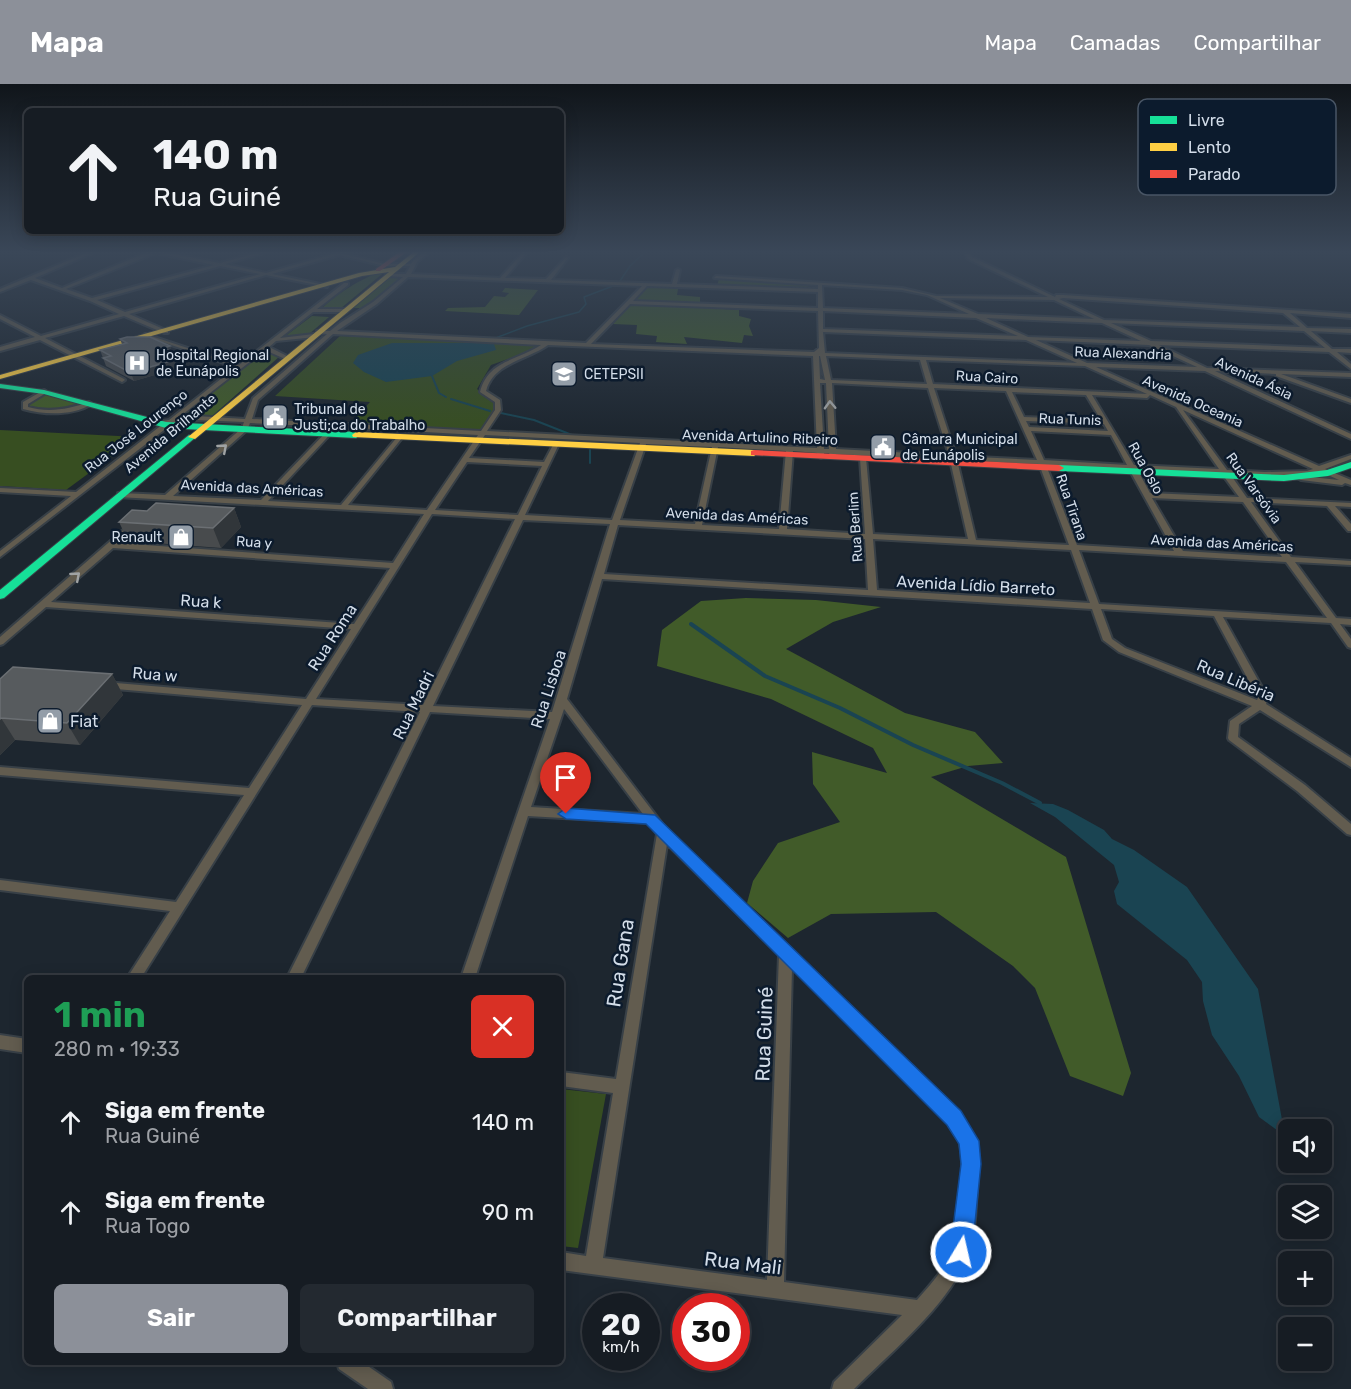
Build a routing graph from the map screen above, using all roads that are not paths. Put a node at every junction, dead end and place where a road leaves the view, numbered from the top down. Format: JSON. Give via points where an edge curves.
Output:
{"nodes":[{"id":1,"x":820,"y":311,"type":"edge"},
{"id":2,"x":117,"y":312,"type":"edge"},
{"id":3,"x":135,"y":312,"type":"edge"},
{"id":4,"x":232,"y":312,"type":"edge"},
{"id":5,"x":314,"y":312,"type":"edge"},
{"id":6,"x":343,"y":312,"type":"edge"},
{"id":7,"x":359,"y":312,"type":"edge"},
{"id":8,"x":619,"y":312,"type":"edge"},
{"id":9,"x":848,"y":312,"type":"edge"},
{"id":10,"x":965,"y":312,"type":"edge"},
{"id":11,"x":1084,"y":312,"type":"edge"},
{"id":12,"x":1285,"y":312,"type":"edge"},
{"id":13,"x":1296,"y":312,"type":"edge"},
{"id":14,"x":124,"y":315,"type":"junction"},
{"id":15,"x":974,"y":316,"type":"junction"},
{"id":16,"x":1351,"y":316,"type":"edge"},
{"id":17,"x":0,"y":317,"type":"edge"},
{"id":18,"x":1075,"y":320,"type":"junction"},
{"id":19,"x":1104,"y":321,"type":"junction"},
{"id":20,"x":15,"y":324,"type":"junction"},
{"id":21,"x":1079,"y":327,"type":"dead end"},
{"id":22,"x":0,"y":328,"type":"edge"},
{"id":23,"x":1303,"y":328,"type":"junction"},
{"id":24,"x":1351,"y":329,"type":"edge"},
{"id":25,"x":820,"y":330,"type":"junction"},
{"id":26,"x":321,"y":333,"type":"junction"},
{"id":27,"x":157,"y":334,"type":"junction"},
{"id":28,"x":1084,"y":334,"type":"dead end"},
{"id":29,"x":41,"y":337,"type":"junction"},
{"id":30,"x":1024,"y":338,"type":"junction"},
{"id":31,"x":276,"y":340,"type":"junction"},
{"id":32,"x":1089,"y":340,"type":"junction"},
{"id":33,"x":549,"y":342,"type":"junction"},
{"id":34,"x":1151,"y":343,"type":"junction"},
{"id":35,"x":588,"y":344,"type":"junction"},
{"id":36,"x":0,"y":348,"type":"edge"},
{"id":37,"x":266,"y":348,"type":"junction"},
{"id":38,"x":1330,"y":350,"type":"junction"},
{"id":39,"x":823,"y":351,"type":"junction"},
{"id":40,"x":1351,"y":351,"type":"edge"},
{"id":41,"x":816,"y":354,"type":"junction"},
{"id":42,"x":79,"y":356,"type":"junction"},
{"id":43,"x":287,"y":358,"type":"junction"},
{"id":44,"x":922,"y":358,"type":"junction"},
{"id":45,"x":1080,"y":364,"type":"junction"},
{"id":46,"x":1351,"y":367,"type":"edge"},
{"id":47,"x":240,"y":368,"type":"junction"},
{"id":48,"x":1207,"y":369,"type":"junction"},
{"id":49,"x":1267,"y":372,"type":"junction"},
{"id":50,"x":1351,"y":375,"type":"edge"},
{"id":51,"x":0,"y":378,"type":"edge"},
{"id":52,"x":122,"y":380,"type":"dead end"},
{"id":53,"x":818,"y":381,"type":"junction"},
{"id":54,"x":829,"y":382,"type":"junction"},
{"id":55,"x":0,"y":386,"type":"edge"},
{"id":56,"x":930,"y":386,"type":"junction"},
{"id":57,"x":1010,"y":391,"type":"junction"},
{"id":58,"x":45,"y":392,"type":"junction"},
{"id":59,"x":1088,"y":394,"type":"junction"},
{"id":60,"x":1154,"y":396,"type":"junction"},
{"id":61,"x":1351,"y":401,"type":"edge"},
{"id":62,"x":89,"y":404,"type":"junction"},
{"id":63,"x":1177,"y":407,"type":"junction"},
{"id":64,"x":1021,"y":420,"type":"junction"},
{"id":65,"x":1106,"y":422,"type":"junction"},
{"id":66,"x":165,"y":423,"type":"junction"},
{"id":67,"x":207,"y":424,"type":"junction"},
{"id":68,"x":245,"y":425,"type":"junction"},
{"id":69,"x":1026,"y":429,"type":"junction"},
{"id":70,"x":331,"y":430,"type":"junction"},
{"id":71,"x":1113,"y":432,"type":"junction"},
{"id":72,"x":400,"y":437,"type":"junction"},
{"id":73,"x":1351,"y":437,"type":"edge"},
{"id":74,"x":478,"y":438,"type":"junction"},
{"id":75,"x":556,"y":444,"type":"junction"},
{"id":76,"x":642,"y":446,"type":"junction"},
{"id":77,"x":715,"y":449,"type":"junction"},
{"id":78,"x":789,"y":452,"type":"junction"},
{"id":79,"x":826,"y":454,"type":"junction"},
{"id":80,"x":1351,"y":457,"type":"edge"},
{"id":81,"x":863,"y":458,"type":"junction"},
{"id":82,"x":464,"y":460,"type":"junction"},
{"id":83,"x":953,"y":460,"type":"junction"},
{"id":84,"x":547,"y":464,"type":"junction"},
{"id":85,"x":1043,"y":465,"type":"junction"},
{"id":86,"x":1351,"y":465,"type":"edge"},
{"id":87,"x":1133,"y":469,"type":"junction"},
{"id":88,"x":1324,"y":471,"type":"junction"},
{"id":89,"x":1227,"y":474,"type":"junction"},
{"id":90,"x":1297,"y":478,"type":"junction"},
{"id":91,"x":1351,"y":484,"type":"edge"},
{"id":92,"x":0,"y":490,"type":"edge"},
{"id":93,"x":78,"y":494,"type":"junction"},
{"id":94,"x":121,"y":495,"type":"junction"},
{"id":95,"x":1147,"y":495,"type":"junction"},
{"id":96,"x":167,"y":497,"type":"junction"},
{"id":97,"x":1246,"y":500,"type":"junction"},
{"id":98,"x":264,"y":501,"type":"junction"},
{"id":99,"x":159,"y":504,"type":"edge"},
{"id":100,"x":1329,"y":504,"type":"junction"},
{"id":101,"x":1351,"y":506,"type":"edge"},
{"id":102,"x":343,"y":507,"type":"junction"},
{"id":103,"x":429,"y":513,"type":"junction"},
{"id":104,"x":521,"y":517,"type":"junction"},
{"id":105,"x":143,"y":518,"type":"edge"},
{"id":106,"x":615,"y":522,"type":"junction"},
{"id":107,"x":698,"y":527,"type":"junction"},
{"id":108,"x":1351,"y":529,"type":"edge"},
{"id":109,"x":783,"y":532,"type":"junction"},
{"id":110,"x":871,"y":536,"type":"junction"},
{"id":111,"x":972,"y":541,"type":"junction"},
{"id":112,"x":112,"y":545,"type":"junction"},
{"id":113,"x":1072,"y":548,"type":"junction"},
{"id":114,"x":1180,"y":554,"type":"junction"},
{"id":115,"x":0,"y":555,"type":"edge"},
{"id":116,"x":1290,"y":560,"type":"junction"},
{"id":117,"x":1351,"y":564,"type":"edge"},
{"id":118,"x":395,"y":566,"type":"junction"},
{"id":119,"x":599,"y":576,"type":"junction"},
{"id":120,"x":873,"y":594,"type":"junction"},
{"id":121,"x":0,"y":596,"type":"edge"},
{"id":122,"x":44,"y":604,"type":"junction"},
{"id":123,"x":1095,"y":607,"type":"junction"},
{"id":124,"x":1217,"y":614,"type":"junction"},
{"id":125,"x":1333,"y":620,"type":"junction"},
{"id":126,"x":1351,"y":622,"type":"edge"},
{"id":127,"x":357,"y":627,"type":"junction"},
{"id":128,"x":1105,"y":635,"type":"joint"},
{"id":129,"x":0,"y":642,"type":"edge"},
{"id":130,"x":1351,"y":645,"type":"edge"},
{"id":131,"x":93,"y":684,"type":"edge"},
{"id":132,"x":562,"y":699,"type":"junction"},
{"id":133,"x":308,"y":702,"type":"junction"},
{"id":134,"x":1262,"y":702,"type":"junction"},
{"id":135,"x":428,"y":708,"type":"junction"},
{"id":136,"x":556,"y":716,"type":"junction"},
{"id":137,"x":1351,"y":763,"type":"edge"},
{"id":138,"x":0,"y":771,"type":"edge"},
{"id":139,"x":252,"y":792,"type":"junction"},
{"id":140,"x":523,"y":811,"type":"junction"},
{"id":141,"x":650,"y":819,"type":"junction"},
{"id":142,"x":1351,"y":831,"type":"edge"},
{"id":143,"x":663,"y":833,"type":"junction"},
{"id":144,"x":0,"y":885,"type":"edge"},
{"id":145,"x":178,"y":907,"type":"junction"},
{"id":146,"x":786,"y":952,"type":"junction"},
{"id":147,"x":136,"y":975,"type":"edge"},
{"id":148,"x":295,"y":975,"type":"edge"},
{"id":149,"x":469,"y":975,"type":"edge"},
{"id":150,"x":0,"y":1042,"type":"edge"},
{"id":151,"x":24,"y":1046,"type":"edge"},
{"id":152,"x":564,"y":1079,"type":"edge"},
{"id":153,"x":621,"y":1087,"type":"junction"},
{"id":154,"x":564,"y":1261,"type":"edge"},
{"id":155,"x":593,"y":1266,"type":"junction"},
{"id":156,"x":775,"y":1288,"type":"junction"},
{"id":157,"x":920,"y":1309,"type":"junction"},
{"id":158,"x":350,"y":1365,"type":"edge"},
{"id":159,"x":384,"y":1389,"type":"edge"},
{"id":160,"x":841,"y":1389,"type":"edge"}],
"edges":[{"from":1,"to":25,"type":"street"},
{"from":2,"to":14,"type":"street"},
{"from":3,"to":14,"type":"street"},
{"from":4,"to":27,"type":"street"},
{"from":5,"to":31,"type":"street","name":"Rua José Lourenço"},
{"from":6,"to":26,"type":"street","name":"Avenida Brilhante"},
{"from":7,"to":26,"type":"street"},
{"from":8,"to":35,"type":"street"},
{"from":9,"to":15,"type":"street"},
{"from":10,"to":15,"type":"street","name":"Avenida Oceania"},
{"from":11,"to":19,"type":"street","name":"Avenida Ásia"},
{"from":12,"to":23,"type":"street"},
{"from":13,"to":16,"type":"street"},
{"from":14,"to":27,"type":"street"},
{"from":14,"to":29,"type":"street"},
{"from":15,"to":18,"type":"street"},
{"from":15,"to":30,"type":"street","name":"Avenida Oceania"},
{"from":17,"to":20,"type":"street"},
{"from":18,"to":19,"type":"street"},
{"from":18,"to":21,"type":"street"},
{"from":19,"to":23,"type":"street"},
{"from":19,"to":34,"type":"street","name":"Avenida Ásia"},
{"from":20,"to":22,"type":"street"},
{"from":20,"to":29,"type":"street"},
{"from":23,"to":24,"type":"street"},
{"from":23,"to":38,"type":"street"},
{"from":25,"to":30,"type":"street"},
{"from":25,"to":39,"type":"street"},
{"from":26,"to":31,"type":"street","name":"Rua Alexandria"},
{"from":26,"to":33,"type":"street","name":"Rua Alexandria"},
{"from":26,"to":43,"type":"street","name":"Avenida Brilhante"},
{"from":26,"to":68,"type":"street","via":[[257,396]]},
{"from":27,"to":42,"type":"street"},
{"from":27,"to":47,"type":"street"},
{"from":28,"to":32,"type":"street"},
{"from":29,"to":36,"type":"street"},
{"from":29,"to":42,"type":"street"},
{"from":30,"to":32,"type":"street"},
{"from":30,"to":45,"type":"street","name":"Avenida Oceania"},
{"from":31,"to":37,"type":"street","name":"Rua José Lourenço"},
{"from":32,"to":34,"type":"street"},
{"from":33,"to":35,"type":"street","name":"Rua Alexandria"},
{"from":33,"to":74,"type":"street","name":"Rua Roma","via":[[496,369],[482,389],[498,401],[498,410]]},
{"from":34,"to":38,"type":"street"},
{"from":34,"to":48,"type":"street","name":"Avenida Ásia"},
{"from":35,"to":41,"type":"street","name":"Rua Alexandria"},
{"from":37,"to":43,"type":"street"},
{"from":37,"to":47,"type":"street","name":"Rua José Lourenço"},
{"from":38,"to":40,"type":"street"},
{"from":38,"to":46,"type":"street"},
{"from":39,"to":41,"type":"street","name":"Rua Alexandria"},
{"from":39,"to":44,"type":"street","name":"Rua Alexandria"},
{"from":39,"to":54,"type":"street"},
{"from":41,"to":53,"type":"street"},
{"from":42,"to":51,"type":"street"},
{"from":42,"to":52,"type":"street"},
{"from":43,"to":67,"type":"street","name":"Avenida Brilhante"},
{"from":44,"to":45,"type":"street","name":"Rua Alexandria"},
{"from":44,"to":56,"type":"street"},
{"from":45,"to":48,"type":"street","name":"Rua Alexandria"},
{"from":45,"to":60,"type":"street","name":"Avenida Oceania"},
{"from":47,"to":66,"type":"street","name":"Rua José Lourenço"},
{"from":48,"to":49,"type":"street","name":"Rua Alexandria"},
{"from":48,"to":73,"type":"street","name":"Avenida Ásia"},
{"from":49,"to":50,"type":"street","name":"Rua Alexandria"},
{"from":49,"to":61,"type":"street"},
{"from":53,"to":54,"type":"street","name":"Rua Cairo"},
{"from":53,"to":79,"type":"street"},
{"from":54,"to":56,"type":"street","name":"Rua Cairo"},
{"from":79,"to":54,"type":"street","one_way":true},
{"from":55,"to":58,"type":"street","name":"Avenida Artulino Ribeiro"},
{"from":56,"to":57,"type":"street","name":"Rua Cairo"},
{"from":56,"to":83,"type":"street"},
{"from":57,"to":59,"type":"street","name":"Rua Cairo"},
{"from":57,"to":64,"type":"street","name":"Rua Tirana"},
{"from":58,"to":62,"type":"street","name":"Avenida Artulino Ribeiro"},
{"from":58,"to":62,"type":"street","via":[[25,403],[25,408],[76,410]]},
{"from":59,"to":60,"type":"street","name":"Rua Cairo"},
{"from":59,"to":65,"type":"street","name":"Rua Oslo"},
{"from":60,"to":63,"type":"street","name":"Avenida Oceania"},
{"from":62,"to":66,"type":"street","name":"Avenida Artulino Ribeiro"},
{"from":63,"to":88,"type":"street","name":"Avenida Oceania"},
{"from":63,"to":89,"type":"street","name":"Rua Varsóvia"},
{"from":64,"to":65,"type":"street","name":"Rua Tunis"},
{"from":64,"to":69,"type":"street","name":"Rua Tirana"},
{"from":65,"to":71,"type":"street","name":"Rua Oslo"},
{"from":66,"to":67,"type":"street","name":"Avenida Artulino Ribeiro"},
{"from":66,"to":93,"type":"street","name":"Rua José Lourenço"},
{"from":67,"to":68,"type":"street","name":"Avenida Artulino Ribeiro"},
{"from":67,"to":94,"type":"street","name":"Avenida Brilhante"},
{"from":68,"to":70,"type":"street","name":"Avenida Artulino Ribeiro"},
{"from":96,"to":68,"type":"street","one_way":true},
{"from":69,"to":71,"type":"street","name":"Rua Tunis"},
{"from":69,"to":85,"type":"street","name":"Rua Tirana"},
{"from":70,"to":72,"type":"street","name":"Avenida Artulino Ribeiro"},
{"from":70,"to":74,"type":"street","name":"Avenida Artulino Ribeiro"},
{"from":70,"to":98,"type":"street"},
{"from":71,"to":87,"type":"street","name":"Rua Oslo"},
{"from":72,"to":74,"type":"street","name":"Avenida Artulino Ribeiro"},
{"from":72,"to":102,"type":"street"},
{"from":74,"to":75,"type":"street","name":"Avenida Artulino Ribeiro"},
{"from":74,"to":76,"type":"street","name":"Avenida Artulino Ribeiro"},
{"from":74,"to":82,"type":"street","name":"Rua Roma"},
{"from":75,"to":76,"type":"street","name":"Avenida Artulino Ribeiro"},
{"from":75,"to":84,"type":"street","name":"Rua Madri"},
{"from":76,"to":77,"type":"street","name":"Avenida Artulino Ribeiro"},
{"from":76,"to":106,"type":"street","name":"Rua Lisboa"},
{"from":77,"to":78,"type":"street","name":"Avenida Artulino Ribeiro"},
{"from":77,"to":107,"type":"street"},
{"from":78,"to":79,"type":"street","name":"Avenida Artulino Ribeiro"},
{"from":78,"to":109,"type":"street"},
{"from":79,"to":81,"type":"street","name":"Avenida Artulino Ribeiro"},
{"from":79,"to":83,"type":"street","name":"Avenida Artulino Ribeiro"},
{"from":80,"to":88,"type":"street","name":"Avenida Artulino Ribeiro"},
{"from":81,"to":83,"type":"street","name":"Avenida Artulino Ribeiro"},
{"from":81,"to":110,"type":"street","name":"Rua Berlim"},
{"from":82,"to":84,"type":"street"},
{"from":82,"to":103,"type":"street","name":"Rua Roma"},
{"from":83,"to":85,"type":"street","name":"Avenida Artulino Ribeiro"},
{"from":83,"to":111,"type":"street"},
{"from":84,"to":104,"type":"street","name":"Rua Madri"},
{"from":85,"to":87,"type":"street","name":"Avenida Artulino Ribeiro"},
{"from":85,"to":113,"type":"street","name":"Rua Tirana"},
{"from":86,"to":88,"type":"street","name":"Avenida Artulino Ribeiro"},
{"from":87,"to":89,"type":"street","name":"Avenida Artulino Ribeiro"},
{"from":87,"to":95,"type":"street","name":"Rua Oslo"},
{"from":88,"to":89,"type":"street","name":"Avenida Artulino Ribeiro"},
{"from":88,"to":90,"type":"street","name":"Avenida Artulino Ribeiro"},
{"from":88,"to":91,"type":"street","name":"Avenida Oceania"},
{"from":89,"to":90,"type":"street","name":"Avenida Artulino Ribeiro"},
{"from":89,"to":97,"type":"street","name":"Rua Varsóvia"},
{"from":90,"to":91,"type":"street"},
{"from":92,"to":93,"type":"street"},
{"from":93,"to":115,"type":"street","name":"Rua José Lourenço"},
{"from":94,"to":96,"type":"street","name":"Avenida das Américas"},
{"from":94,"to":121,"type":"street","name":"Avenida Brilhante"},
{"from":95,"to":97,"type":"street"},
{"from":95,"to":114,"type":"street","name":"Rua Oslo"},
{"from":96,"to":98,"type":"street","name":"Avenida das Américas"},
{"from":96,"to":99,"type":"street"},
{"from":97,"to":100,"type":"street"},
{"from":97,"to":116,"type":"street","name":"Rua Varsóvia"},
{"from":98,"to":102,"type":"street","name":"Avenida das Américas"},
{"from":100,"to":101,"type":"street"},
{"from":100,"to":108,"type":"street"},
{"from":102,"to":103,"type":"street","name":"Avenida das Américas"},
{"from":103,"to":104,"type":"street","name":"Avenida das Américas"},
{"from":103,"to":118,"type":"street","name":"Rua Roma"},
{"from":104,"to":106,"type":"street","name":"Avenida das Américas"},
{"from":104,"to":135,"type":"street","name":"Rua Madri"},
{"from":105,"to":112,"type":"street"},
{"from":106,"to":107,"type":"street","name":"Avenida das Américas"},
{"from":106,"to":119,"type":"street","name":"Rua Lisboa"},
{"from":107,"to":109,"type":"street","name":"Avenida das Américas"},
{"from":109,"to":110,"type":"street","name":"Avenida das Américas"},
{"from":110,"to":111,"type":"street","name":"Avenida das Américas"},
{"from":110,"to":120,"type":"street","name":"Rua Berlim"},
{"from":111,"to":113,"type":"street","name":"Avenida das Américas"},
{"from":112,"to":118,"type":"street","name":"Rua y"},
{"from":122,"to":112,"type":"street","one_way":true},
{"from":113,"to":114,"type":"street","name":"Avenida das Américas"},
{"from":113,"to":123,"type":"street","name":"Rua Tirana"},
{"from":114,"to":116,"type":"street","name":"Avenida das Américas"},
{"from":116,"to":117,"type":"street","name":"Avenida das Américas"},
{"from":116,"to":125,"type":"street","name":"Rua Varsóvia"},
{"from":118,"to":127,"type":"street","name":"Rua Roma"},
{"from":119,"to":120,"type":"street","name":"Avenida Lídio Barreto"},
{"from":119,"to":132,"type":"street","name":"Rua Lisboa"},
{"from":120,"to":123,"type":"street","name":"Avenida Lídio Barreto"},
{"from":122,"to":127,"type":"street","name":"Rua k"},
{"from":122,"to":129,"type":"street"},
{"from":123,"to":124,"type":"street","name":"Avenida Lídio Barreto"},
{"from":123,"to":128,"type":"street","name":"Rua Tirana"},
{"from":124,"to":125,"type":"street","name":"Avenida Lídio Barreto"},
{"from":124,"to":134,"type":"street"},
{"from":125,"to":126,"type":"street","name":"Avenida Lídio Barreto"},
{"from":125,"to":130,"type":"street","name":"Rua Varsóvia"},
{"from":127,"to":133,"type":"street","name":"Rua Roma"},
{"from":128,"to":134,"type":"street","name":"Rua Libéria","via":[[1122,650]]},
{"from":131,"to":133,"type":"street","name":"Rua w"},
{"from":132,"to":136,"type":"street","name":"Rua Lisboa"},
{"from":132,"to":141,"type":"street"},
{"from":133,"to":135,"type":"street","name":"Rua w"},
{"from":133,"to":139,"type":"street","name":"Rua Roma"},
{"from":134,"to":137,"type":"street","name":"Rua Libéria"},
{"from":134,"to":142,"type":"street","via":[[1234,723],[1233,738]]},
{"from":135,"to":136,"type":"street","name":"Rua w"},
{"from":135,"to":148,"type":"street","name":"Rua Madri"},
{"from":136,"to":140,"type":"street","name":"Rua Lisboa"},
{"from":138,"to":139,"type":"street"},
{"from":139,"to":145,"type":"street","name":"Rua Roma"},
{"from":140,"to":141,"type":"street"},
{"from":140,"to":149,"type":"street","name":"Rua Lisboa"},
{"from":141,"to":143,"type":"street"},
{"from":143,"to":146,"type":"street"},
{"from":143,"to":153,"type":"street","name":"Rua Gana"},
{"from":144,"to":145,"type":"street"},
{"from":145,"to":147,"type":"street","name":"Rua Roma"},
{"from":146,"to":156,"type":"street","name":"Rua Guiné"},
{"from":146,"to":157,"type":"street","via":[[954,1118],[968,1141],[971,1164],[961,1252],[954,1268]]},
{"from":150,"to":151,"type":"street"},
{"from":152,"to":153,"type":"street"},
{"from":153,"to":155,"type":"street","name":"Rua Gana"},
{"from":154,"to":155,"type":"street","name":"Rua Mali"},
{"from":155,"to":156,"type":"street","name":"Rua Mali"},
{"from":156,"to":157,"type":"street","name":"Rua Mali"},
{"from":157,"to":160,"type":"street"},
{"from":158,"to":159,"type":"street"}]}
